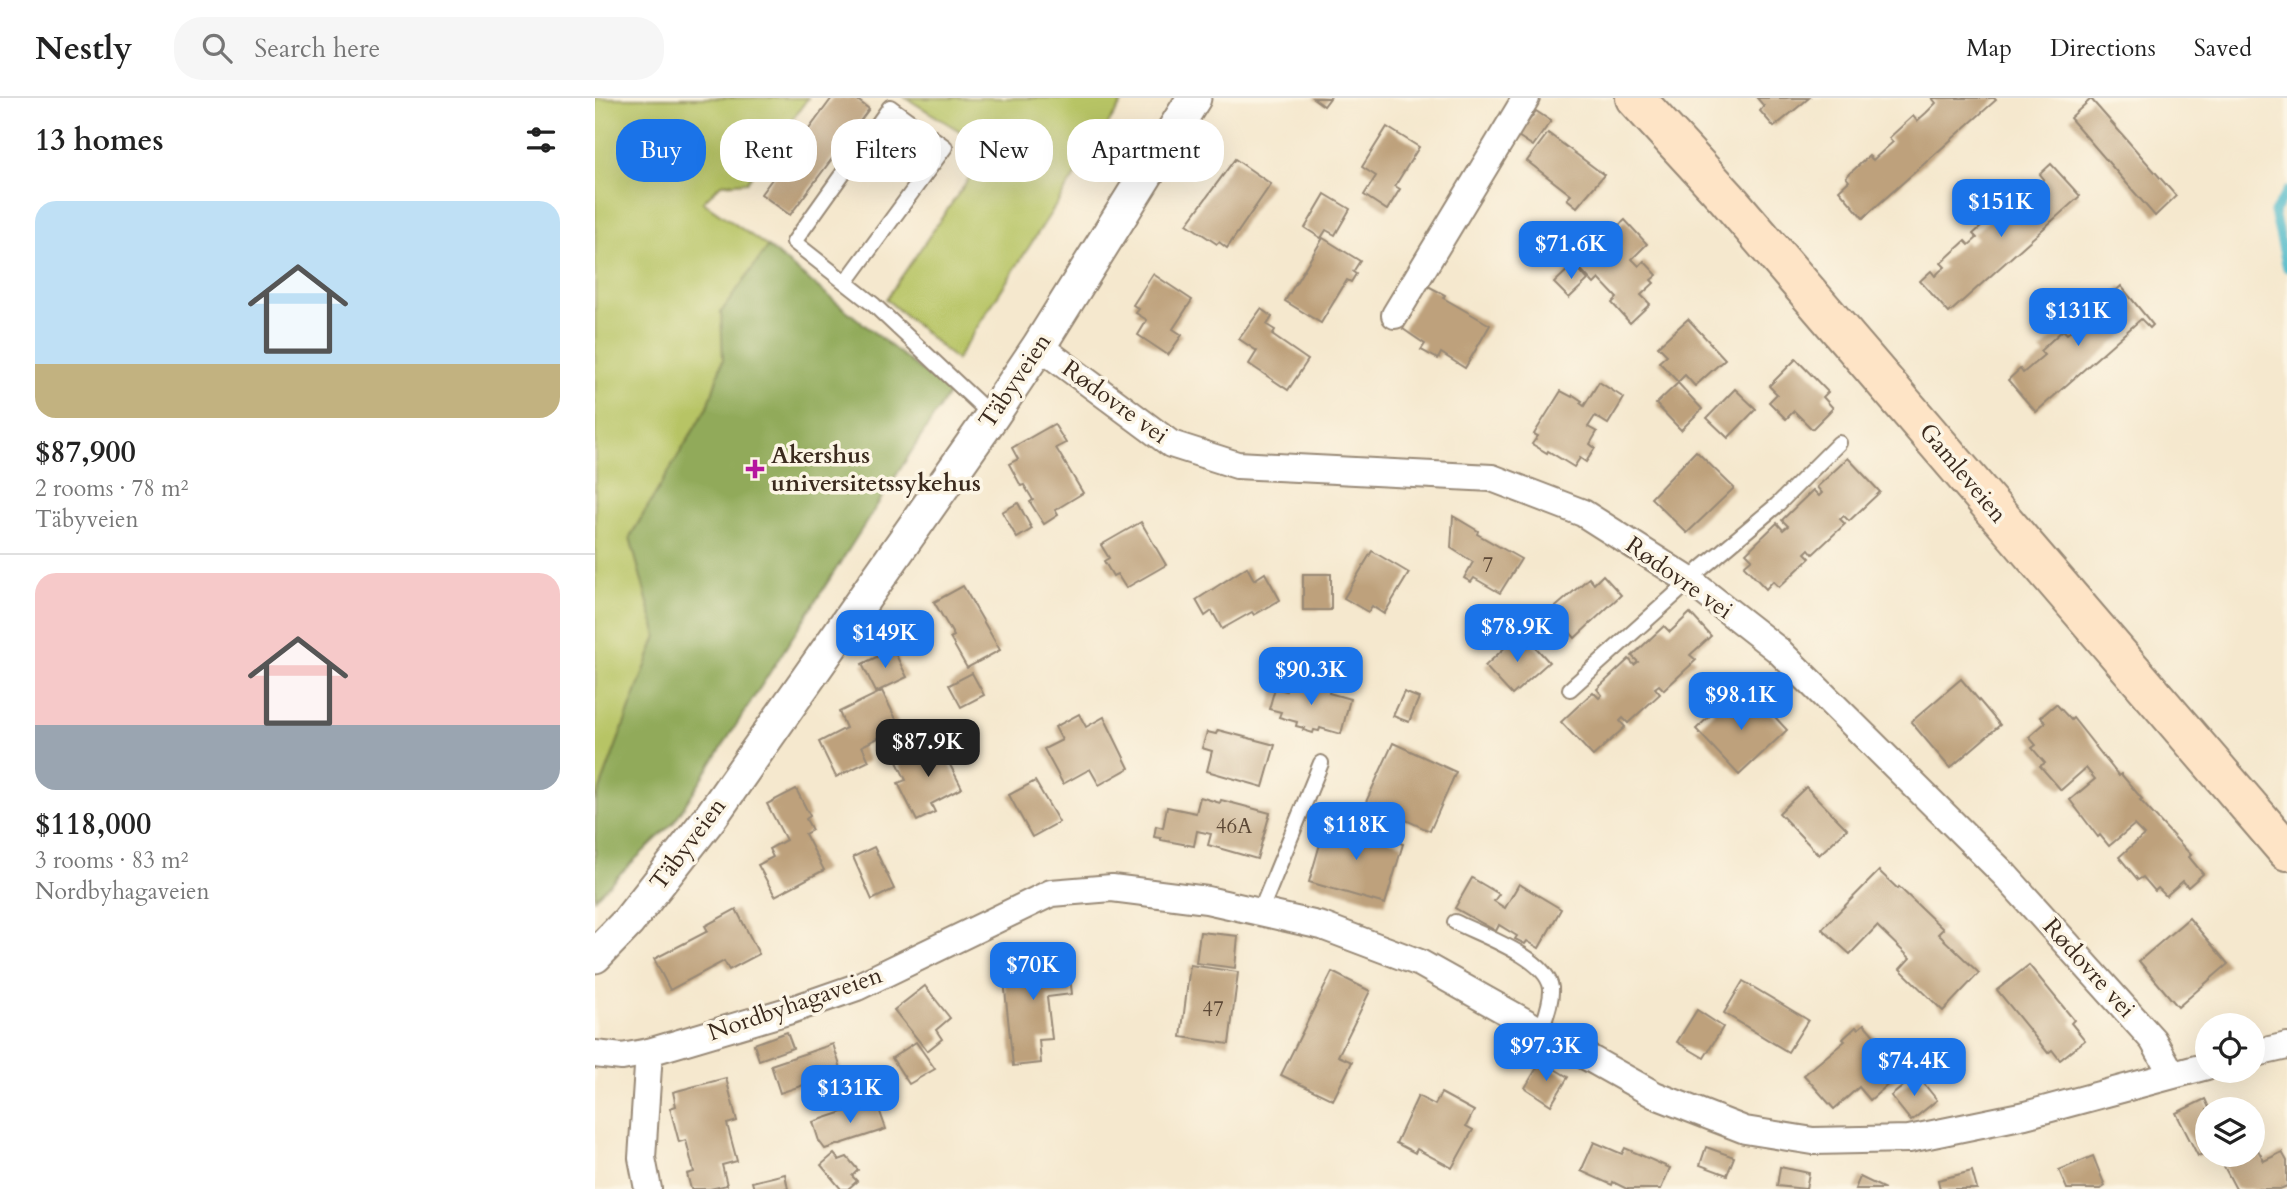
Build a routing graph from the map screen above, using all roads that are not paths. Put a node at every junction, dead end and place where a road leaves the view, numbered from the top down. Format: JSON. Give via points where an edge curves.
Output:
{"nodes":[{"id":1,"x":1194,"y":98,"type":"edge"},
{"id":2,"x":1526,"y":98,"type":"edge"},
{"id":3,"x":1635,"y":98,"type":"edge"},
{"id":4,"x":846,"y":282,"type":"junction"},
{"id":5,"x":1395,"y":315,"type":"dead end"},
{"id":6,"x":1039,"y":346,"type":"junction"},
{"id":7,"x":992,"y":416,"type":"junction"},
{"id":8,"x":1839,"y":443,"type":"dead end"},
{"id":9,"x":1690,"y":581,"type":"junction"},
{"id":10,"x":1570,"y":689,"type":"dead end"},
{"id":11,"x":1321,"y":763,"type":"dead end"},
{"id":12,"x":2287,"y":851,"type":"edge"},
{"id":13,"x":1260,"y":912,"type":"junction"},
{"id":14,"x":1455,"y":922,"type":"dead end"},
{"id":15,"x":595,"y":956,"type":"edge"},
{"id":16,"x":1541,"y":1031,"type":"junction"},
{"id":17,"x":2287,"y":1046,"type":"edge"},
{"id":18,"x":2265,"y":1051,"type":"edge"},
{"id":19,"x":649,"y":1052,"type":"junction"},
{"id":20,"x":595,"y":1054,"type":"edge"},
{"id":21,"x":2195,"y":1069,"type":"edge"},
{"id":22,"x":2172,"y":1074,"type":"junction"},
{"id":23,"x":647,"y":1189,"type":"edge"}],
"edges":[{"from":1,"to":6,"type":"street","name":"Täbyveien"},
{"from":2,"to":5,"type":"street"},
{"from":3,"to":12,"type":"main road","name":"Gamleveien","via":[[1744,218]]},
{"from":4,"to":4,"type":"lane","via":[[794,242],[890,107],[945,148]]},
{"from":4,"to":7,"type":"lane"},
{"from":6,"to":7,"type":"street","name":"Täbyveien"},
{"from":6,"to":9,"type":"street","name":"Rødovre vei","via":[[1171,444],[1237,465],[1492,478],[1583,513]]},
{"from":7,"to":15,"type":"street","name":"Täbyveien","via":[[712,814],[628,922]]},
{"from":8,"to":9,"type":"lane"},
{"from":9,"to":10,"type":"lane"},
{"from":9,"to":22,"type":"street","name":"Rødovre vei","via":[[1778,650],[2004,874],[2153,1040]]},
{"from":11,"to":13,"type":"lane"},
{"from":13,"to":16,"type":"street","name":"Nordbyhagaveien","via":[[1322,926],[1420,963]]},
{"from":13,"to":19,"type":"street","name":"Nordbyhagaveien","via":[[1112,888],[1051,893],[857,987]]},
{"from":14,"to":16,"type":"lane","via":[[1535,962],[1545,974],[1551,987]]},
{"from":16,"to":22,"type":"street","name":"Nordbyhagaveien","via":[[1668,1100],[1745,1130],[1814,1142],[1909,1139],[2025,1115]]},
{"from":17,"to":18,"type":"street"},
{"from":19,"to":20,"type":"street","name":"Nordbyhagaveien","via":[[622,1058]]},
{"from":19,"to":23,"type":"street","via":[[642,1158]]},
{"from":21,"to":22,"type":"street","name":"Nordbyhagaveien"}]}
